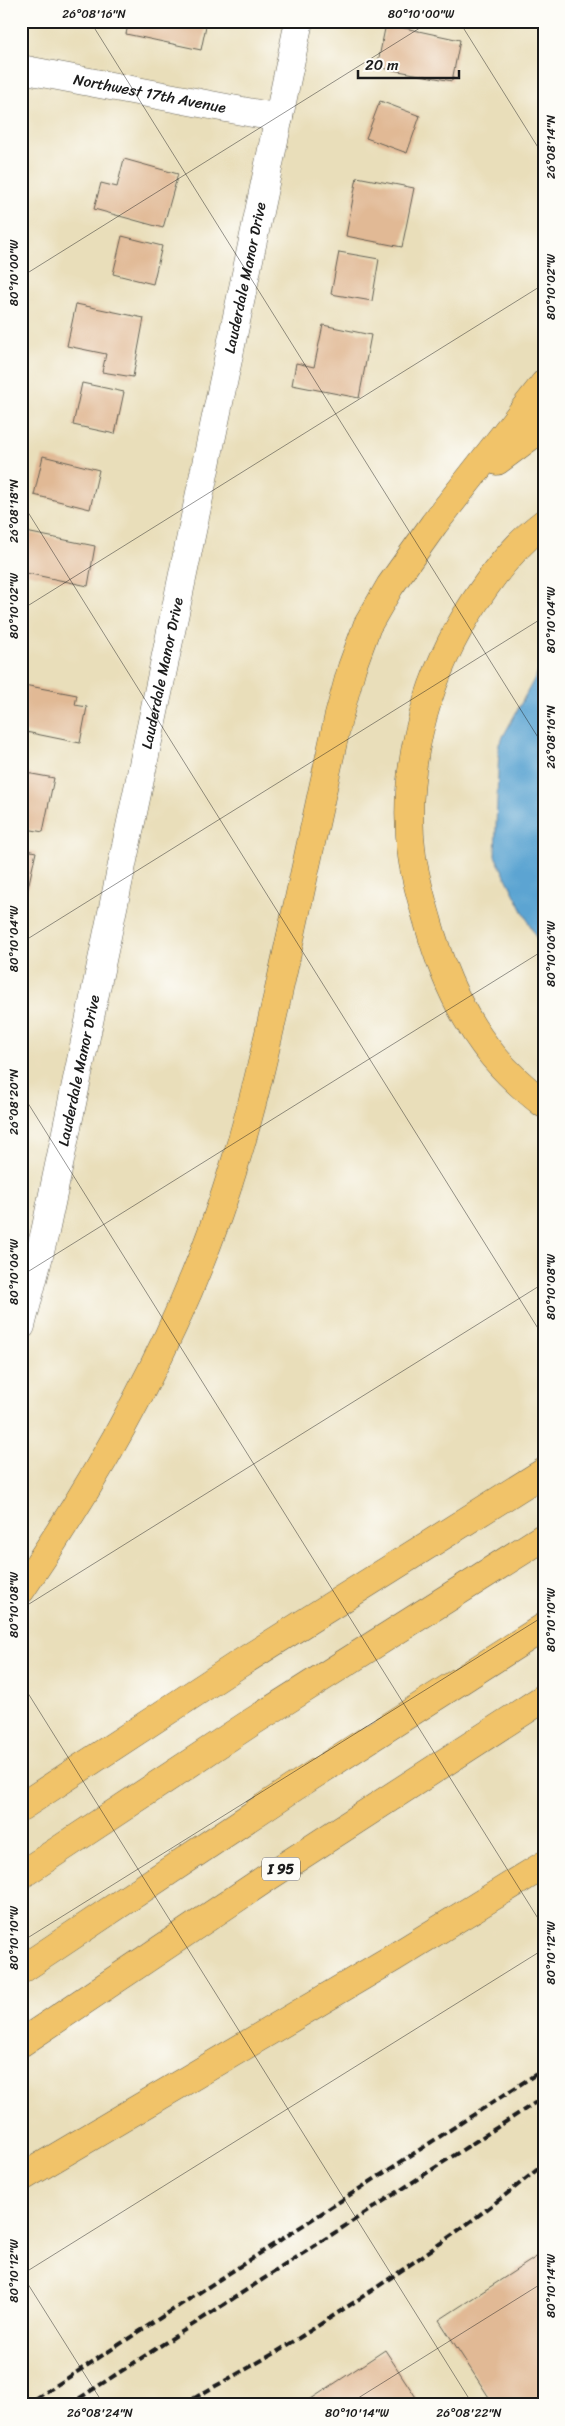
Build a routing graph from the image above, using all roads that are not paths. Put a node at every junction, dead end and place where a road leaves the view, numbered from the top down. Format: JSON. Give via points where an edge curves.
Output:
{"nodes":[{"id":1,"x":299,"y":21,"type":"edge"},
{"id":2,"x":21,"y":69,"type":"edge"},
{"id":3,"x":280,"y":118,"type":"junction"},
{"id":4,"x":544,"y":384,"type":"edge"},
{"id":5,"x":544,"y":426,"type":"edge"},
{"id":6,"x":466,"y":485,"type":"junction"},
{"id":7,"x":544,"y":524,"type":"edge"},
{"id":8,"x":544,"y":1104,"type":"edge"},
{"id":9,"x":21,"y":1326,"type":"edge"},
{"id":10,"x":544,"y":1472,"type":"edge"},
{"id":11,"x":544,"y":1537,"type":"edge"},
{"id":12,"x":21,"y":1590,"type":"edge"},
{"id":13,"x":544,"y":1627,"type":"edge"},
{"id":14,"x":544,"y":1698,"type":"edge"},
{"id":15,"x":21,"y":1807,"type":"edge"},
{"id":16,"x":544,"y":1865,"type":"edge"},
{"id":17,"x":21,"y":1875,"type":"edge"},
{"id":18,"x":21,"y":1970,"type":"edge"},
{"id":19,"x":21,"y":2043,"type":"edge"},
{"id":20,"x":21,"y":2178,"type":"edge"}],
"edges":[{"from":1,"to":3,"type":"street","name":"Lauderdale Manor Drive"},
{"from":2,"to":3,"type":"street","name":"Northwest 17th Avenue"},
{"from":3,"to":9,"type":"street","name":"Lauderdale Manor Drive","via":[[45,1232]]},
{"from":4,"to":6,"type":"highway"},
{"from":5,"to":6,"type":"highway"},
{"from":6,"to":12,"type":"highway","via":[[390,586],[367,626],[352,667],[268,1039],[235,1164],[215,1224],[161,1350],[123,1423],[74,1510]]},
{"from":7,"to":8,"type":"highway","via":[[516,549],[493,577],[455,635],[437,673],[425,711],[414,760],[410,806],[412,856],[423,904],[435,950],[452,988],[494,1057]]},
{"from":10,"to":15,"type":"highway","via":[[239,1664]]},
{"from":11,"to":17,"type":"highway","via":[[252,1722]]},
{"from":13,"to":18,"type":"highway","via":[[293,1788]]},
{"from":14,"to":19,"type":"highway","number":"I 95","via":[[268,1877]]},
{"from":16,"to":20,"type":"highway"}]}
